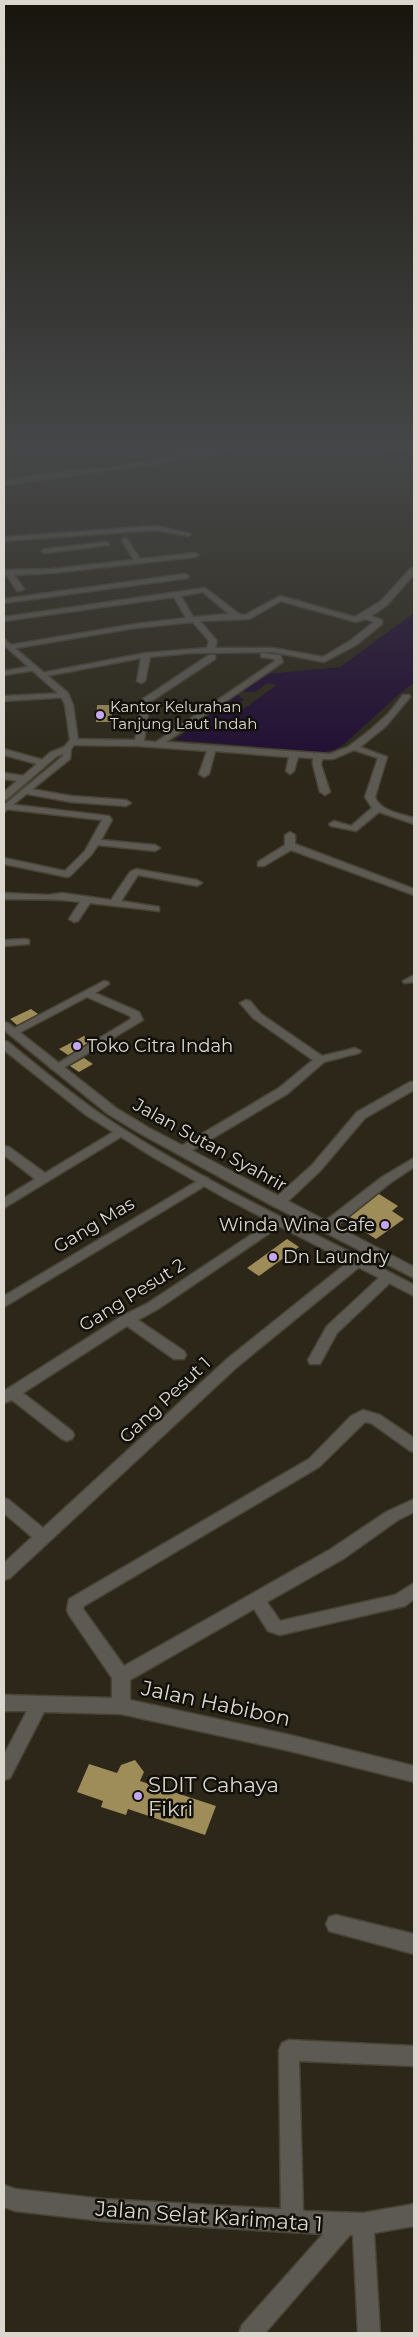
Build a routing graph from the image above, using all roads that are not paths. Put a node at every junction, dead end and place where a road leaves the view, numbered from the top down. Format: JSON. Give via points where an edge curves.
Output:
{"nodes":[{"id":1,"x":46,"y":555,"type":"edge"},
{"id":2,"x":89,"y":555,"type":"edge"},
{"id":3,"x":135,"y":555,"type":"edge"},
{"id":4,"x":195,"y":555,"type":"dead end"},
{"id":5,"x":86,"y":557,"type":"junction"},
{"id":6,"x":49,"y":561,"type":"junction"},
{"id":7,"x":141,"y":563,"type":"junction"},
{"id":8,"x":414,"y":570,"type":"edge"},
{"id":9,"x":7,"y":572,"type":"edge"},
{"id":10,"x":184,"y":576,"type":"dead end"},
{"id":11,"x":20,"y":589,"type":"dead end"},
{"id":12,"x":178,"y":594,"type":"junction"},
{"id":13,"x":4,"y":601,"type":"edge"},
{"id":14,"x":236,"y":616,"type":"junction"},
{"id":15,"x":365,"y":616,"type":"junction"},
{"id":16,"x":4,"y":619,"type":"edge"},
{"id":17,"x":192,"y":619,"type":"junction"},
{"id":18,"x":7,"y":644,"type":"edge"},
{"id":19,"x":211,"y":654,"type":"junction"},
{"id":20,"x":146,"y":655,"type":"junction"},
{"id":21,"x":185,"y":659,"type":"dead end"},
{"id":22,"x":33,"y":668,"type":"junction"},
{"id":23,"x":4,"y":673,"type":"edge"},
{"id":24,"x":41,"y":675,"type":"junction"},
{"id":25,"x":141,"y":682,"type":"dead end"},
{"id":26,"x":64,"y":695,"type":"junction"},
{"id":27,"x":406,"y":697,"type":"dead end"},
{"id":28,"x":4,"y":699,"type":"edge"},
{"id":29,"x":140,"y":743,"type":"junction"},
{"id":30,"x":158,"y":744,"type":"junction"},
{"id":31,"x":70,"y":746,"type":"junction"},
{"id":32,"x":352,"y":747,"type":"junction"},
{"id":33,"x":212,"y":748,"type":"junction"},
{"id":34,"x":4,"y":752,"type":"edge"},
{"id":35,"x":294,"y":754,"type":"junction"},
{"id":36,"x":318,"y":757,"type":"junction"},
{"id":37,"x":44,"y":763,"type":"junction"},
{"id":38,"x":290,"y":771,"type":"dead end"},
{"id":39,"x":204,"y":774,"type":"dead end"},
{"id":40,"x":4,"y":776,"type":"edge"},
{"id":41,"x":25,"y":779,"type":"junction"},
{"id":42,"x":25,"y":791,"type":"junction"},
{"id":43,"x":325,"y":792,"type":"dead end"},
{"id":44,"x":4,"y":797,"type":"edge"},
{"id":45,"x":126,"y":803,"type":"dead end"},
{"id":46,"x":6,"y":808,"type":"edge"},
{"id":47,"x":378,"y":808,"type":"junction"},
{"id":48,"x":414,"y":821,"type":"edge"},
{"id":49,"x":334,"y":824,"type":"dead end"},
{"id":50,"x":290,"y":835,"type":"dead end"},
{"id":51,"x":96,"y":842,"type":"junction"},
{"id":52,"x":290,"y":846,"type":"junction"},
{"id":53,"x":155,"y":848,"type":"dead end"},
{"id":54,"x":4,"y":861,"type":"edge"},
{"id":55,"x":261,"y":864,"type":"dead end"},
{"id":56,"x":197,"y":883,"type":"dead end"},
{"id":57,"x":414,"y":892,"type":"edge"},
{"id":58,"x":4,"y":896,"type":"edge"},
{"id":59,"x":87,"y":899,"type":"junction"},
{"id":60,"x":115,"y":902,"type":"junction"},
{"id":61,"x":155,"y":909,"type":"dead end"},
{"id":62,"x":74,"y":919,"type":"dead end"},
{"id":63,"x":25,"y":942,"type":"dead end"},
{"id":64,"x":4,"y":943,"type":"edge"},
{"id":65,"x":104,"y":984,"type":"dead end"},
{"id":66,"x":86,"y":993,"type":"junction"},
{"id":67,"x":246,"y":1003,"type":"dead end"},
{"id":68,"x":8,"y":1029,"type":"edge"},
{"id":69,"x":4,"y":1044,"type":"edge"},
{"id":70,"x":355,"y":1052,"type":"dead end"},
{"id":71,"x":320,"y":1060,"type":"junction"},
{"id":72,"x":56,"y":1068,"type":"junction"},
{"id":73,"x":42,"y":1075,"type":"junction"},
{"id":74,"x":414,"y":1085,"type":"edge"},
{"id":75,"x":120,"y":1132,"type":"junction"},
{"id":76,"x":5,"y":1150,"type":"edge"},
{"id":77,"x":182,"y":1151,"type":"junction"},
{"id":78,"x":414,"y":1162,"type":"edge"},
{"id":79,"x":44,"y":1179,"type":"junction"},
{"id":80,"x":204,"y":1181,"type":"junction"},
{"id":81,"x":278,"y":1203,"type":"junction"},
{"id":82,"x":4,"y":1204,"type":"edge"},
{"id":83,"x":278,"y":1221,"type":"junction"},
{"id":84,"x":325,"y":1228,"type":"junction"},
{"id":85,"x":358,"y":1261,"type":"junction"},
{"id":86,"x":414,"y":1273,"type":"edge"},
{"id":87,"x":388,"y":1277,"type":"junction"},
{"id":88,"x":414,"y":1291,"type":"edge"},
{"id":89,"x":4,"y":1300,"type":"edge"},
{"id":90,"x":128,"y":1319,"type":"junction"},
{"id":91,"x":179,"y":1355,"type":"dead end"},
{"id":92,"x":315,"y":1360,"type":"dead end"},
{"id":93,"x":8,"y":1396,"type":"edge"},
{"id":94,"x":67,"y":1435,"type":"dead end"},
{"id":95,"x":414,"y":1446,"type":"edge"},
{"id":96,"x":4,"y":1504,"type":"edge"},
{"id":97,"x":414,"y":1505,"type":"edge"},
{"id":98,"x":43,"y":1537,"type":"junction"},
{"id":99,"x":4,"y":1573,"type":"edge"},
{"id":100,"x":414,"y":1590,"type":"edge"},
{"id":101,"x":257,"y":1600,"type":"junction"},
{"id":102,"x":121,"y":1676,"type":"junction"},
{"id":103,"x":4,"y":1703,"type":"edge"},
{"id":104,"x":38,"y":1705,"type":"junction"},
{"id":105,"x":120,"y":1706,"type":"junction"},
{"id":106,"x":4,"y":1772,"type":"edge"},
{"id":107,"x":414,"y":1774,"type":"edge"},
{"id":108,"x":336,"y":1924,"type":"dead end"},
{"id":109,"x":414,"y":1944,"type":"edge"},
{"id":110,"x":414,"y":2056,"type":"edge"},
{"id":111,"x":4,"y":2196,"type":"edge"},
{"id":112,"x":414,"y":2215,"type":"edge"},
{"id":113,"x":292,"y":2222,"type":"junction"},
{"id":114,"x":354,"y":2224,"type":"junction"},
{"id":115,"x":250,"y":2333,"type":"edge"},
{"id":116,"x":369,"y":2333,"type":"edge"}],
"edges":[{"from":1,"to":6,"type":"street"},
{"from":2,"to":5,"type":"street"},
{"from":3,"to":7,"type":"street"},
{"from":4,"to":7,"type":"street"},
{"from":5,"to":6,"type":"street"},
{"from":5,"to":6,"type":"street"},
{"from":5,"to":7,"type":"street"},
{"from":6,"to":9,"type":"street"},
{"from":8,"to":15,"type":"street","via":[[395,593]]},
{"from":9,"to":11,"type":"street"},
{"from":10,"to":13,"type":"street"},
{"from":12,"to":14,"type":"street","via":[[207,591]]},
{"from":12,"to":16,"type":"street"},
{"from":12,"to":17,"type":"street"},
{"from":14,"to":15,"type":"street","via":[[248,616],[280,598],[356,620]]},
{"from":14,"to":17,"type":"street"},
{"from":15,"to":19,"type":"street","via":[[379,621],[353,643],[324,660],[273,650]]},
{"from":17,"to":18,"type":"street"},
{"from":17,"to":19,"type":"street","via":[[213,641]]},
{"from":18,"to":22,"type":"street"},
{"from":19,"to":20,"type":"street"},
{"from":19,"to":21,"type":"street"},
{"from":19,"to":29,"type":"street","via":[[146,701]]},
{"from":19,"to":30,"type":"street","via":[[265,655],[279,660]]},
{"from":20,"to":24,"type":"street"},
{"from":20,"to":25,"type":"street"},
{"from":22,"to":23,"type":"street"},
{"from":22,"to":24,"type":"street"},
{"from":24,"to":26,"type":"street"},
{"from":26,"to":28,"type":"street"},
{"from":26,"to":31,"type":"street","via":[[69,705]]},
{"from":27,"to":32,"type":"street","via":[[394,714]]},
{"from":29,"to":30,"type":"street"},
{"from":29,"to":31,"type":"street"},
{"from":30,"to":33,"type":"street"},
{"from":31,"to":37,"type":"street"},
{"from":31,"to":42,"type":"street","via":[[67,757]]},
{"from":32,"to":36,"type":"street","via":[[336,756]]},
{"from":32,"to":47,"type":"street","via":[[383,757],[370,798]]},
{"from":33,"to":35,"type":"street"},
{"from":33,"to":39,"type":"street"},
{"from":34,"to":37,"type":"street"},
{"from":35,"to":36,"type":"street"},
{"from":35,"to":38,"type":"street"},
{"from":36,"to":43,"type":"street","via":[[317,765]]},
{"from":37,"to":41,"type":"street"},
{"from":40,"to":41,"type":"street"},
{"from":41,"to":44,"type":"street"},
{"from":42,"to":45,"type":"street"},
{"from":42,"to":46,"type":"street"},
{"from":46,"to":51,"type":"street","via":[[106,818]]},
{"from":47,"to":48,"type":"street"},
{"from":47,"to":49,"type":"street","via":[[353,829]]},
{"from":50,"to":52,"type":"street"},
{"from":51,"to":53,"type":"street"},
{"from":51,"to":54,"type":"street","via":[[66,874]]},
{"from":52,"to":55,"type":"street"},
{"from":52,"to":57,"type":"street"},
{"from":56,"to":60,"type":"street","via":[[136,872]]},
{"from":58,"to":59,"type":"street"},
{"from":59,"to":60,"type":"street"},
{"from":59,"to":62,"type":"street"},
{"from":60,"to":61,"type":"street"},
{"from":63,"to":64,"type":"street"},
{"from":65,"to":66,"type":"street"},
{"from":66,"to":68,"type":"street"},
{"from":66,"to":72,"type":"street","via":[[135,1014],[137,1020]]},
{"from":67,"to":71,"type":"street","via":[[257,1016]]},
{"from":68,"to":72,"type":"street","name":"Jalan Sutan Syahrir"},
{"from":69,"to":73,"type":"street","name":"Jalan Sutan Syahrir"},
{"from":70,"to":71,"type":"street"},
{"from":71,"to":77,"type":"street","via":[[283,1091]]},
{"from":72,"to":73,"type":"street"},
{"from":72,"to":77,"type":"street","name":"Jalan Sutan Syahrir","via":[[112,1111]]},
{"from":73,"to":75,"type":"street","name":"Jalan Sutan Syahrir"},
{"from":74,"to":81,"type":"street","via":[[361,1116],[316,1168]]},
{"from":75,"to":79,"type":"street"},
{"from":75,"to":80,"type":"street","name":"Jalan Sutan Syahrir"},
{"from":76,"to":79,"type":"street"},
{"from":77,"to":81,"type":"street","name":"Jalan Sutan Syahrir"},
{"from":78,"to":84,"type":"street"},
{"from":79,"to":82,"type":"street"},
{"from":80,"to":83,"type":"street","name":"Jalan Sutan Syahrir"},
{"from":80,"to":89,"type":"street","name":"Gang Mas"},
{"from":81,"to":84,"type":"street","name":"Jalan Sutan Syahrir"},
{"from":83,"to":85,"type":"street","name":"Jalan Sutan Syahrir"},
{"from":83,"to":90,"type":"street","name":"Gang Pesut 2","via":[[153,1306]]},
{"from":84,"to":86,"type":"street","name":"Jalan Sutan Syahrir"},
{"from":85,"to":87,"type":"street","name":"Jalan Sutan Syahrir"},
{"from":85,"to":98,"type":"street","name":"Gang Pesut 1","via":[[232,1362]]},
{"from":87,"to":88,"type":"street","name":"Jalan Sutan Syahrir"},
{"from":87,"to":92,"type":"street","via":[[332,1330]]},
{"from":90,"to":91,"type":"street"},
{"from":90,"to":93,"type":"street","name":"Gang Pesut 2"},
{"from":93,"to":94,"type":"street"},
{"from":95,"to":102,"type":"street","via":[[375,1419],[363,1416],[314,1463],[78,1601],[75,1610]]},
{"from":96,"to":98,"type":"street"},
{"from":97,"to":101,"type":"street"},
{"from":98,"to":99,"type":"street","name":"Gang Pesut 1"},
{"from":100,"to":101,"type":"street","via":[[399,1601],[280,1628],[274,1626]]},
{"from":101,"to":102,"type":"street"},
{"from":102,"to":105,"type":"street"},
{"from":103,"to":104,"type":"street","name":"Jalan Habibon"},
{"from":104,"to":105,"type":"street","name":"Jalan Habibon"},
{"from":104,"to":106,"type":"street"},
{"from":105,"to":107,"type":"street","name":"Jalan Habibon","via":[[290,1742]]},
{"from":108,"to":109,"type":"street"},
{"from":110,"to":113,"type":"street","via":[[289,2050]]},
{"from":111,"to":113,"type":"street","name":"Jalan Selat Karimata 1","via":[[104,2210]]},
{"from":112,"to":114,"type":"street","name":"Jalan Selat Karimata 1"},
{"from":113,"to":114,"type":"street","name":"Jalan Selat Karimata 1"},
{"from":114,"to":115,"type":"street"},
{"from":114,"to":116,"type":"street"}]}
